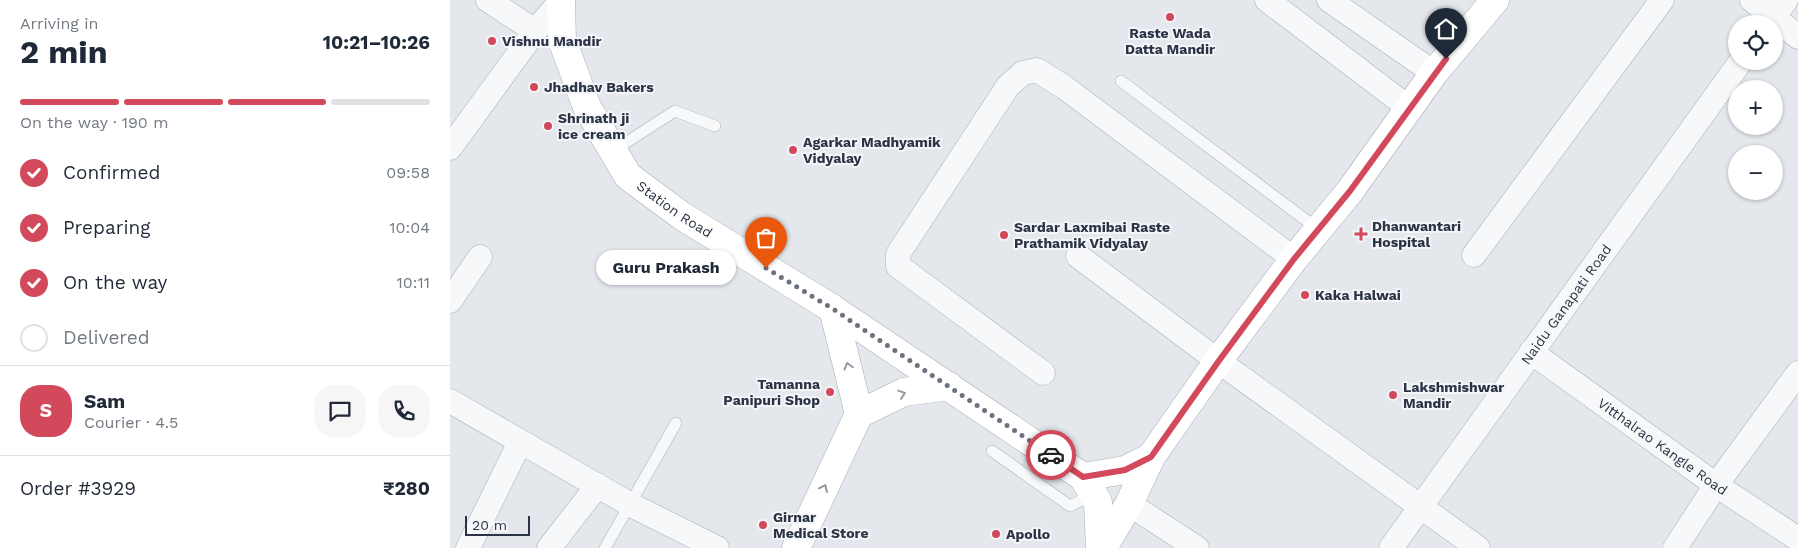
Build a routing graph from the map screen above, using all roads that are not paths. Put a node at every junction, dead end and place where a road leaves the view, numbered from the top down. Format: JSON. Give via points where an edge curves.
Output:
{"nodes":[{"id":1,"x":488,"y":0,"type":"edge"},
{"id":2,"x":561,"y":0,"type":"edge"},
{"id":3,"x":1267,"y":0,"type":"edge"},
{"id":4,"x":1329,"y":0,"type":"edge"},
{"id":5,"x":1495,"y":0,"type":"edge"},
{"id":6,"x":1662,"y":0,"type":"edge"},
{"id":7,"x":1752,"y":0,"type":"edge"},
{"id":8,"x":1776,"y":14,"type":"edge"},
{"id":9,"x":535,"y":31,"type":"junction"},
{"id":10,"x":1798,"y":37,"type":"edge"},
{"id":11,"x":1735,"y":70,"type":"edge"},
{"id":12,"x":1434,"y":73,"type":"junction"},
{"id":13,"x":1121,"y":81,"type":"dead end"},
{"id":14,"x":1410,"y":108,"type":"junction"},
{"id":15,"x":715,"y":126,"type":"dead end"},
{"id":16,"x":450,"y":148,"type":"edge"},
{"id":17,"x":613,"y":151,"type":"junction"},
{"id":18,"x":1319,"y":230,"type":"junction"},
{"id":19,"x":1474,"y":255,"type":"dead end"},
{"id":20,"x":1078,"y":256,"type":"dead end"},
{"id":21,"x":480,"y":257,"type":"dead end"},
{"id":22,"x":1294,"y":259,"type":"junction"},
{"id":23,"x":450,"y":301,"type":"edge"},
{"id":24,"x":833,"y":309,"type":"junction"},
{"id":25,"x":1531,"y":352,"type":"junction"},
{"id":26,"x":1218,"y":362,"type":"junction"},
{"id":27,"x":1043,"y":373,"type":"dead end"},
{"id":28,"x":1798,"y":373,"type":"edge"},
{"id":29,"x":949,"y":386,"type":"junction"},
{"id":30,"x":450,"y":401,"type":"edge"},
{"id":31,"x":859,"y":414,"type":"junction"},
{"id":32,"x":676,"y":423,"type":"dead end"},
{"id":33,"x":520,"y":442,"type":"junction"},
{"id":34,"x":992,"y":451,"type":"dead end"},
{"id":35,"x":1151,"y":457,"type":"junction"},
{"id":36,"x":598,"y":485,"type":"junction"},
{"id":37,"x":1716,"y":485,"type":"junction"},
{"id":38,"x":1088,"y":486,"type":"junction"},
{"id":39,"x":1129,"y":504,"type":"junction"},
{"id":40,"x":631,"y":505,"type":"junction"},
{"id":41,"x":1421,"y":506,"type":"junction"},
{"id":42,"x":1798,"y":539,"type":"edge"},
{"id":43,"x":709,"y":546,"type":"edge"},
{"id":44,"x":468,"y":548,"type":"edge"},
{"id":45,"x":549,"y":548,"type":"edge"},
{"id":46,"x":605,"y":548,"type":"edge"},
{"id":47,"x":796,"y":548,"type":"edge"},
{"id":48,"x":1102,"y":548,"type":"edge"},
{"id":49,"x":1197,"y":548,"type":"edge"},
{"id":50,"x":1391,"y":548,"type":"edge"},
{"id":51,"x":1478,"y":548,"type":"edge"},
{"id":52,"x":1675,"y":548,"type":"edge"}],
"edges":[{"from":1,"to":9,"type":"street"},
{"from":2,"to":9,"type":"street"},
{"from":2,"to":17,"type":"street","name":"Station Road","via":[[562,40],[587,108]]},
{"from":3,"to":14,"type":"street"},
{"from":4,"to":12,"type":"street"},
{"from":5,"to":12,"type":"street"},
{"from":6,"to":19,"type":"street"},
{"from":7,"to":8,"type":"street"},
{"from":8,"to":10,"type":"street"},
{"from":9,"to":16,"type":"street"},
{"from":11,"to":25,"type":"street","name":"Naidu Ganapati Road"},
{"from":12,"to":14,"type":"street"},
{"from":13,"to":18,"type":"lane"},
{"from":14,"to":18,"type":"street"},
{"from":15,"to":17,"type":"lane","via":[[675,111]]},
{"from":17,"to":24,"type":"street","name":"Station Road","via":[[628,176],[682,216]]},
{"from":18,"to":22,"type":"street"},
{"from":20,"to":26,"type":"street"},
{"from":21,"to":23,"type":"street"},
{"from":22,"to":26,"type":"street"},
{"from":22,"to":27,"type":"street","via":[[1064,87],[1036,70],[1023,73],[1008,86],[898,254],[898,266]]},
{"from":24,"to":29,"type":"street","name":"Station Road"},
{"from":31,"to":24,"type":"street","one_way":true},
{"from":25,"to":37,"type":"street","name":"Vitthalrao Kangle Road"},
{"from":25,"to":41,"type":"street","name":"Naidu Ganapati Road"},
{"from":26,"to":35,"type":"street"},
{"from":26,"to":41,"type":"street"},
{"from":28,"to":37,"type":"street"},
{"from":31,"to":29,"type":"street","one_way":true,"via":[[904,392]]},
{"from":29,"to":38,"type":"street","name":"Station Road"},
{"from":30,"to":33,"type":"street"},
{"from":47,"to":31,"type":"street","one_way":true},
{"from":32,"to":40,"type":"lane"},
{"from":33,"to":36,"type":"street"},
{"from":33,"to":44,"type":"street"},
{"from":34,"to":38,"type":"lane","via":[[1070,506]]},
{"from":35,"to":38,"type":"street"},
{"from":35,"to":39,"type":"street"},
{"from":36,"to":40,"type":"street"},
{"from":36,"to":45,"type":"street"},
{"from":37,"to":42,"type":"street","name":"Vitthalrao Kangle Road"},
{"from":37,"to":52,"type":"street"},
{"from":38,"to":48,"type":"street","via":[[1098,502]]},
{"from":39,"to":48,"type":"street"},
{"from":39,"to":49,"type":"street"},
{"from":40,"to":43,"type":"street"},
{"from":40,"to":46,"type":"lane"},
{"from":41,"to":50,"type":"street","name":"Naidu Ganapati Road"},
{"from":41,"to":51,"type":"street"}]}
